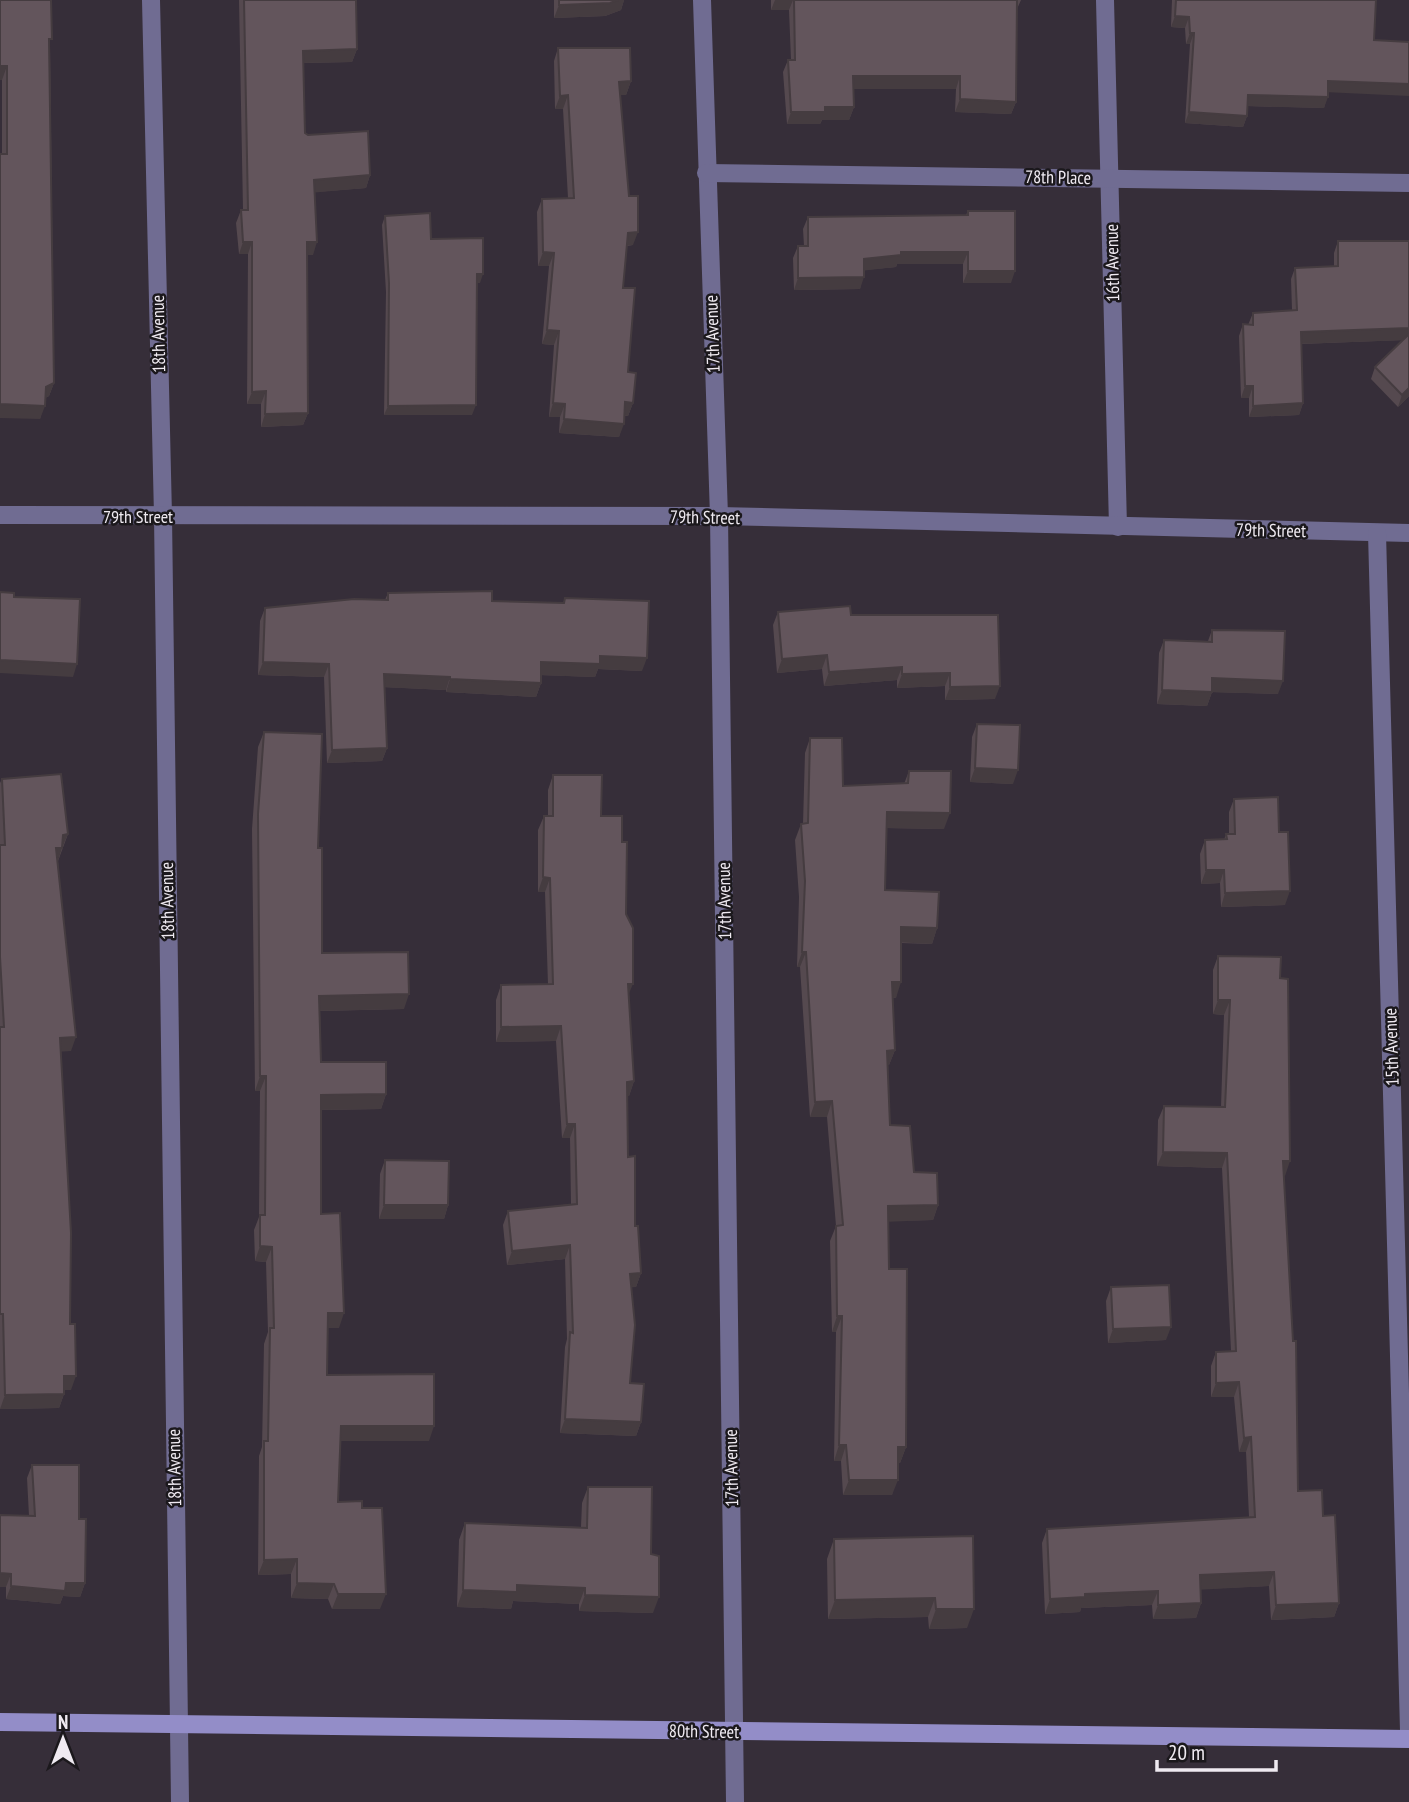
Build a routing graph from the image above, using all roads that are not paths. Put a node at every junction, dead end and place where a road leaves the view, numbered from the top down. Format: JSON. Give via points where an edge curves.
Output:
{"nodes":[{"id":1,"x":151,"y":0,"type":"edge"},
{"id":2,"x":702,"y":0,"type":"edge"},
{"id":3,"x":1105,"y":0,"type":"edge"},
{"id":4,"x":706,"y":173,"type":"junction"},
{"id":5,"x":1110,"y":177,"type":"junction"},
{"id":6,"x":1409,"y":183,"type":"edge"},
{"id":7,"x":0,"y":515,"type":"edge"},
{"id":8,"x":163,"y":516,"type":"junction"},
{"id":9,"x":719,"y":516,"type":"junction"},
{"id":10,"x":1118,"y":527,"type":"junction"},
{"id":11,"x":1377,"y":533,"type":"junction"},
{"id":12,"x":1409,"y":533,"type":"edge"},
{"id":13,"x":0,"y":1723,"type":"edge"},
{"id":14,"x":177,"y":1726,"type":"junction"},
{"id":15,"x":1409,"y":1730,"type":"edge"},
{"id":16,"x":734,"y":1731,"type":"junction"},
{"id":17,"x":1409,"y":1740,"type":"edge"},
{"id":18,"x":180,"y":1802,"type":"edge"},
{"id":19,"x":734,"y":1802,"type":"edge"}],
"edges":[{"from":1,"to":8,"type":"street","name":"18th Avenue"},
{"from":2,"to":4,"type":"street","name":"17th Avenue"},
{"from":3,"to":5,"type":"street","name":"16th Avenue"},
{"from":4,"to":5,"type":"street","name":"78th Place"},
{"from":4,"to":9,"type":"street","name":"17th Avenue"},
{"from":5,"to":6,"type":"street","name":"78th Place"},
{"from":5,"to":10,"type":"street","name":"16th Avenue"},
{"from":7,"to":8,"type":"street","name":"79th Street"},
{"from":8,"to":9,"type":"street","name":"79th Street"},
{"from":8,"to":14,"type":"street","name":"18th Avenue"},
{"from":9,"to":10,"type":"street","name":"79th Street"},
{"from":9,"to":16,"type":"street","name":"17th Avenue"},
{"from":10,"to":11,"type":"street","name":"79th Street"},
{"from":11,"to":12,"type":"street","name":"79th Street"},
{"from":11,"to":15,"type":"street","name":"15th Avenue"},
{"from":13,"to":14,"type":"street","name":"80th Street"},
{"from":14,"to":16,"type":"street","name":"80th Street"},
{"from":14,"to":18,"type":"street","name":"18th Avenue"},
{"from":16,"to":17,"type":"street","name":"80th Street"},
{"from":16,"to":19,"type":"street","name":"17th Avenue"}]}
